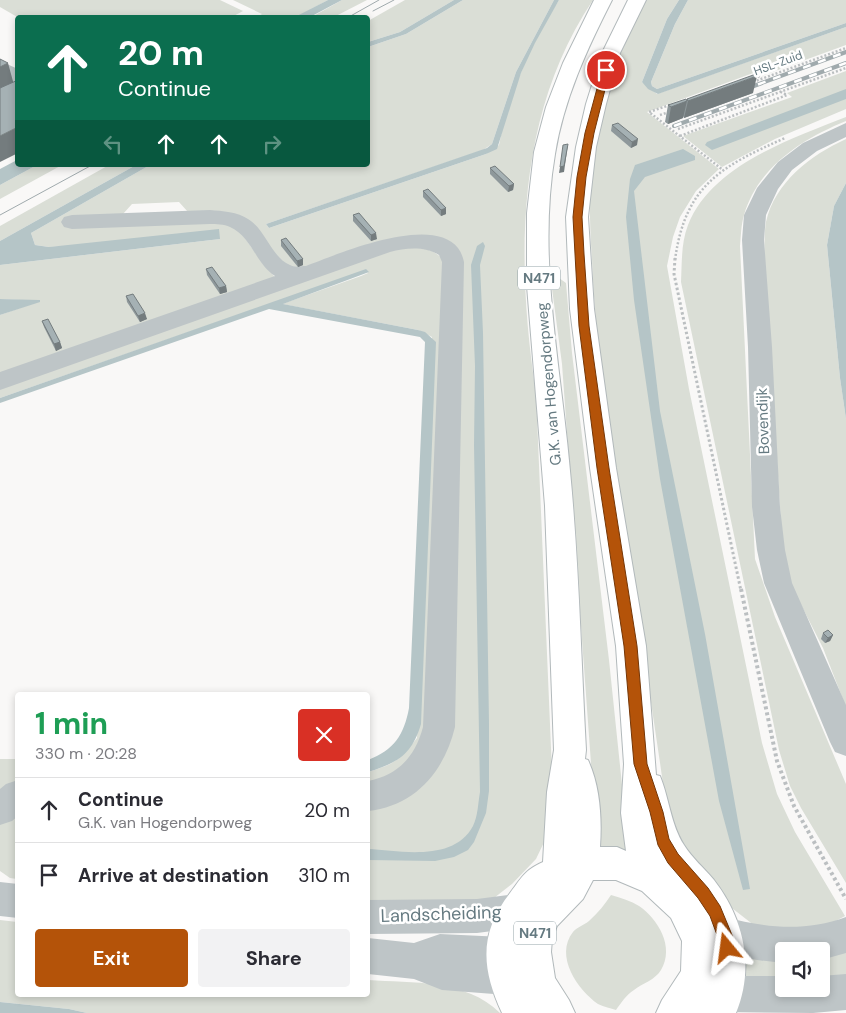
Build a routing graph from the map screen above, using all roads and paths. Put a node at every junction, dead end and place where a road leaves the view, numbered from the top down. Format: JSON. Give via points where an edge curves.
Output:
{"nodes":[{"id":1,"x":603,"y":0,"type":"edge"},
{"id":2,"x":637,"y":0,"type":"edge"},
{"id":3,"x":846,"y":48,"type":"edge"},
{"id":4,"x":0,"y":67,"type":"edge"},
{"id":5,"x":846,"y":68,"type":"edge"},
{"id":6,"x":15,"y":76,"type":"edge"},
{"id":7,"x":753,"y":76,"type":"edge"},
{"id":8,"x":762,"y":78,"type":"junction"},
{"id":9,"x":753,"y":82,"type":"edge"},
{"id":10,"x":781,"y":92,"type":"junction"},
{"id":11,"x":676,"y":103,"type":"edge"},
{"id":12,"x":675,"y":110,"type":"edge"},
{"id":13,"x":660,"y":115,"type":"dead end"},
{"id":14,"x":678,"y":129,"type":"dead end"},
{"id":15,"x":846,"y":129,"type":"edge"},
{"id":16,"x":679,"y":136,"type":"junction"},
{"id":17,"x":723,"y":170,"type":"dead end"},
{"id":18,"x":72,"y":222,"type":"dead end"},
{"id":19,"x":311,"y":272,"type":"junction"},
{"id":20,"x":0,"y":380,"type":"edge"},
{"id":21,"x":846,"y":742,"type":"edge"},
{"id":22,"x":370,"y":796,"type":"edge"},
{"id":23,"x":15,"y":798,"type":"edge"},
{"id":24,"x":0,"y":810,"type":"edge"},
{"id":25,"x":571,"y":864,"type":"junction"},
{"id":26,"x":659,"y":866,"type":"junction"},
{"id":27,"x":0,"y":899,"type":"edge"},
{"id":28,"x":15,"y":901,"type":"edge"},
{"id":29,"x":515,"y":911,"type":"junction"},
{"id":30,"x":370,"y":917,"type":"edge"},
{"id":31,"x":711,"y":932,"type":"junction"},
{"id":32,"x":846,"y":935,"type":"edge"},
{"id":33,"x":370,"y":956,"type":"edge"},
{"id":34,"x":514,"y":964,"type":"junction"},
{"id":35,"x":846,"y":992,"type":"edge"},
{"id":36,"x":720,"y":1003,"type":"edge"},
{"id":37,"x":522,"y":1013,"type":"edge"},
{"id":38,"x":556,"y":1013,"type":"edge"},
{"id":39,"x":675,"y":1013,"type":"edge"}],
"edges":[{"from":1,"to":25,"type":"main road","name":"G.K. van Hogendorpweg","number":"N471","via":[[577,49],[558,100],[541,175],[537,216],[537,259],[557,470],[570,750],[564,792]]},
{"from":2,"to":26,"type":"main road","number":"N471","via":[[611,54],[596,104],[585,154],[578,217],[582,309],[630,646],[640,764],[638,813]]},
{"from":3,"to":8,"type":"path","name":"HSL-Zuid"},
{"from":4,"to":6,"type":"street"},
{"from":5,"to":10,"type":"path","name":"HSL-Zuid"},
{"from":7,"to":8,"type":"path","via":[[756,74]]},
{"from":8,"to":9,"type":"path","name":"HSL-Zuid"},
{"from":10,"to":14,"type":"path","name":"HSL-Zuid"},
{"from":10,"to":16,"type":"path","via":[[787,95]]},
{"from":11,"to":16,"type":"path","via":[[649,112]]},
{"from":12,"to":13,"type":"path"},
{"from":15,"to":21,"type":"street","name":"Bovendijk","via":[[810,147],[786,166],[768,188],[756,215],[753,240],[771,550],[778,583]]},
{"from":16,"to":17,"type":"path"},
{"from":18,"to":19,"type":"street","via":[[230,219],[247,229],[268,259],[281,271],[291,275]]},
{"from":19,"to":20,"type":"street"},
{"from":19,"to":22,"type":"street","via":[[382,246],[405,242],[428,243],[444,248],[452,255],[453,262],[437,740],[431,753],[401,786]]},
{"from":23,"to":24,"type":"street"},
{"from":25,"to":26,"type":"main road"},
{"from":25,"to":29,"type":"main road","number":"N471","via":[[534,886]]},
{"from":25,"to":34,"type":"main road","number":"N471","via":[[573,885],[545,914],[534,938]]},
{"from":26,"to":31,"type":"main road","via":[[664,886]]},
{"from":27,"to":28,"type":"street"},
{"from":29,"to":30,"type":"street","name":"Landscheiding","number":"N471","via":[[476,916]]},
{"from":29,"to":34,"type":"main road","number":"N471","via":[[506,932]]},
{"from":31,"to":32,"type":"street","via":[[789,947],[833,941]]},
{"from":31,"to":36,"type":"main road","via":[[729,961]]},
{"from":31,"to":39,"type":"main road","via":[[698,977],[684,1004]]},
{"from":33,"to":34,"type":"street","via":[[414,961],[442,972]]},
{"from":34,"to":37,"type":"main road"},
{"from":34,"to":38,"type":"main road","number":"N471","via":[[541,990]]},
{"from":35,"to":36,"type":"street"}]}
